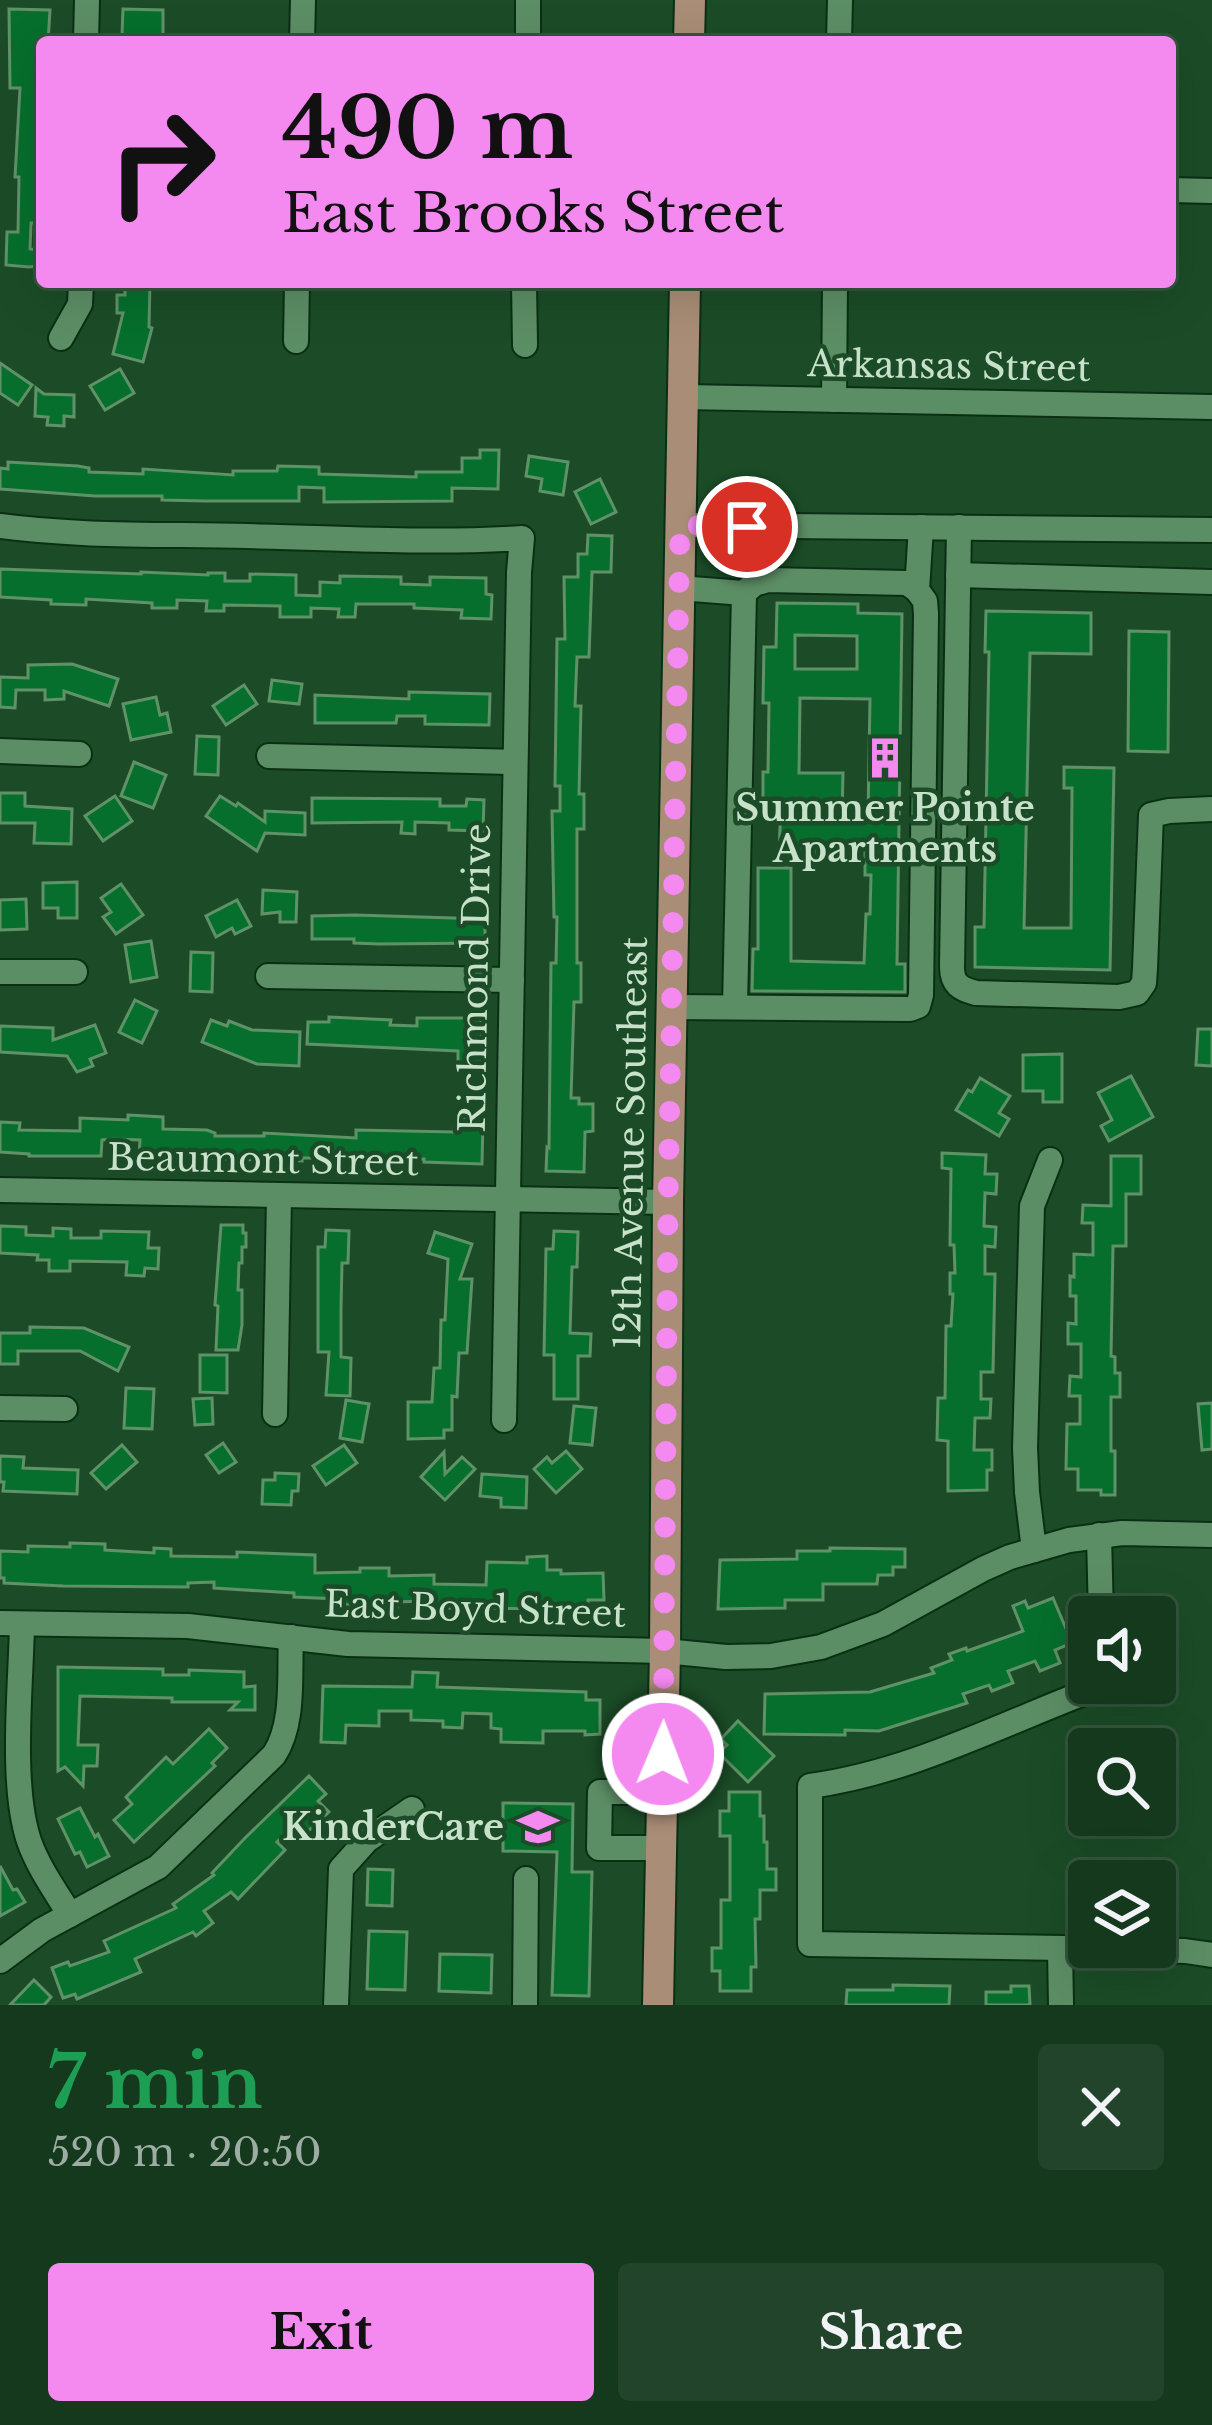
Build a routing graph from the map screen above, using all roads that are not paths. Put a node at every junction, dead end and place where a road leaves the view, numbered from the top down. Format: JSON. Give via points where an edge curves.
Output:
{"nodes":[{"id":1,"x":87,"y":0,"type":"edge"},
{"id":2,"x":302,"y":0,"type":"edge"},
{"id":3,"x":528,"y":0,"type":"edge"},
{"id":4,"x":689,"y":0,"type":"edge"},
{"id":5,"x":840,"y":0,"type":"edge"},
{"id":6,"x":86,"y":36,"type":"edge"},
{"id":7,"x":302,"y":36,"type":"edge"},
{"id":8,"x":528,"y":36,"type":"edge"},
{"id":9,"x":689,"y":36,"type":"edge"},
{"id":10,"x":839,"y":36,"type":"edge"},
{"id":11,"x":1176,"y":190,"type":"edge"},
{"id":12,"x":1212,"y":191,"type":"edge"},
{"id":13,"x":81,"y":288,"type":"edge"},
{"id":14,"x":297,"y":288,"type":"edge"},
{"id":15,"x":524,"y":288,"type":"edge"},
{"id":16,"x":686,"y":288,"type":"edge"},
{"id":17,"x":836,"y":288,"type":"edge"},
{"id":18,"x":61,"y":338,"type":"dead end"},
{"id":19,"x":296,"y":341,"type":"dead end"},
{"id":20,"x":525,"y":345,"type":"dead end"},
{"id":21,"x":684,"y":397,"type":"junction"},
{"id":22,"x":834,"y":400,"type":"junction"},
{"id":23,"x":1212,"y":407,"type":"edge"},
{"id":24,"x":680,"y":525,"type":"junction"},
{"id":25,"x":0,"y":526,"type":"edge"},
{"id":26,"x":921,"y":526,"type":"junction"},
{"id":27,"x":959,"y":527,"type":"junction"},
{"id":28,"x":1212,"y":530,"type":"edge"},
{"id":29,"x":958,"y":575,"type":"junction"},
{"id":30,"x":1212,"y":582,"type":"edge"},
{"id":31,"x":679,"y":588,"type":"junction"},
{"id":32,"x":917,"y":590,"type":"junction"},
{"id":33,"x":744,"y":592,"type":"junction"},
{"id":34,"x":0,"y":751,"type":"edge"},
{"id":35,"x":79,"y":754,"type":"dead end"},
{"id":36,"x":269,"y":756,"type":"dead end"},
{"id":37,"x":515,"y":762,"type":"junction"},
{"id":38,"x":1212,"y":809,"type":"edge"},
{"id":39,"x":0,"y":971,"type":"edge"},
{"id":40,"x":75,"y":972,"type":"dead end"},
{"id":41,"x":268,"y":976,"type":"dead end"},
{"id":42,"x":512,"y":980,"type":"junction"},
{"id":43,"x":672,"y":1006,"type":"junction"},
{"id":44,"x":735,"y":1007,"type":"junction"},
{"id":45,"x":1050,"y":1160,"type":"dead end"},
{"id":46,"x":0,"y":1190,"type":"edge"},
{"id":47,"x":279,"y":1197,"type":"junction"},
{"id":48,"x":508,"y":1201,"type":"junction"},
{"id":49,"x":668,"y":1202,"type":"junction"},
{"id":50,"x":0,"y":1408,"type":"edge"},
{"id":51,"x":65,"y":1409,"type":"dead end"},
{"id":52,"x":275,"y":1414,"type":"dead end"},
{"id":53,"x":503,"y":1420,"type":"dead end"},
{"id":54,"x":1099,"y":1535,"type":"junction"},
{"id":55,"x":1212,"y":1535,"type":"edge"},
{"id":56,"x":1034,"y":1550,"type":"junction"},
{"id":57,"x":1100,"y":1596,"type":"edge"},
{"id":58,"x":11,"y":1623,"type":"edge"},
{"id":59,"x":291,"y":1637,"type":"junction"},
{"id":60,"x":665,"y":1651,"type":"junction"},
{"id":61,"x":1068,"y":1700,"type":"edge"},
{"id":62,"x":662,"y":1792,"type":"junction"},
{"id":63,"x":412,"y":1809,"type":"dead end"},
{"id":64,"x":661,"y":1848,"type":"junction"},
{"id":65,"x":526,"y":1879,"type":"dead end"},
{"id":66,"x":70,"y":1915,"type":"junction"},
{"id":67,"x":1060,"y":1949,"type":"junction"},
{"id":68,"x":1212,"y":1955,"type":"edge"},
{"id":69,"x":0,"y":1960,"type":"edge"},
{"id":70,"x":336,"y":2005,"type":"edge"},
{"id":71,"x":525,"y":2005,"type":"edge"},
{"id":72,"x":658,"y":2005,"type":"edge"},
{"id":73,"x":1060,"y":2005,"type":"edge"}],
"edges":[{"from":1,"to":6,"type":"street"},
{"from":2,"to":7,"type":"street"},
{"from":3,"to":8,"type":"street"},
{"from":4,"to":9,"type":"main road"},
{"from":5,"to":10,"type":"street"},
{"from":11,"to":12,"type":"street"},
{"from":13,"to":18,"type":"street"},
{"from":14,"to":19,"type":"street"},
{"from":15,"to":20,"type":"street"},
{"from":16,"to":21,"type":"main road","name":"12th Avenue Southeast"},
{"from":17,"to":22,"type":"street"},
{"from":21,"to":22,"type":"street","name":"Arkansas Street"},
{"from":21,"to":24,"type":"main road","name":"12th Avenue Southeast"},
{"from":22,"to":23,"type":"street","name":"Arkansas Street"},
{"from":24,"to":26,"type":"street"},
{"from":24,"to":31,"type":"main road","name":"12th Avenue Southeast"},
{"from":25,"to":37,"type":"street","name":"Richmond Drive","via":[[522,538]]},
{"from":26,"to":27,"type":"street"},
{"from":26,"to":32,"type":"street"},
{"from":27,"to":28,"type":"street"},
{"from":27,"to":29,"type":"street"},
{"from":29,"to":30,"type":"street"},
{"from":29,"to":38,"type":"street","via":[[956,984],[976,993],[1137,994],[1144,983],[1151,815]]},
{"from":31,"to":33,"type":"street"},
{"from":31,"to":43,"type":"main road","name":"12th Avenue Southeast"},
{"from":32,"to":33,"type":"street","via":[[907,583],[767,580]]},
{"from":32,"to":44,"type":"street","via":[[926,614],[918,1006]]},
{"from":33,"to":44,"type":"street"},
{"from":34,"to":35,"type":"street"},
{"from":36,"to":37,"type":"street"},
{"from":37,"to":42,"type":"street","name":"Richmond Drive"},
{"from":39,"to":40,"type":"street"},
{"from":41,"to":42,"type":"street"},
{"from":42,"to":48,"type":"street","name":"Richmond Drive"},
{"from":43,"to":44,"type":"street"},
{"from":43,"to":49,"type":"main road","name":"12th Avenue Southeast"},
{"from":45,"to":56,"type":"street","via":[[1031,1206],[1025,1448]]},
{"from":46,"to":47,"type":"street","name":"Beaumont Street"},
{"from":47,"to":48,"type":"street","name":"Beaumont Street"},
{"from":47,"to":52,"type":"street"},
{"from":48,"to":49,"type":"street","name":"Beaumont Street"},
{"from":48,"to":53,"type":"street","name":"Richmond Drive"},
{"from":49,"to":60,"type":"main road","name":"12th Avenue Southeast"},
{"from":50,"to":51,"type":"street"},
{"from":54,"to":55,"type":"street","name":"East Boyd Street"},
{"from":54,"to":56,"type":"street","name":"East Boyd Street"},
{"from":54,"to":57,"type":"street"},
{"from":56,"to":60,"type":"street","name":"East Boyd Street","via":[[821,1647],[752,1657]]},
{"from":58,"to":59,"type":"street","name":"East Boyd Street"},
{"from":58,"to":66,"type":"street","via":[[23,1816]]},
{"from":59,"to":60,"type":"street","name":"East Boyd Street"},
{"from":59,"to":66,"type":"street","via":[[286,1720],[274,1755],[158,1867]]},
{"from":60,"to":62,"type":"main road","name":"12th Avenue Southeast"},
{"from":61,"to":67,"type":"street","via":[[913,1762],[810,1786],[810,1944]]},
{"from":62,"to":64,"type":"main road","name":"12th Avenue Southeast"},
{"from":62,"to":64,"type":"street","via":[[600,1792],[599,1848]]},
{"from":63,"to":70,"type":"street","via":[[341,1869]]},
{"from":64,"to":72,"type":"main road","name":"12th Avenue Southeast"},
{"from":65,"to":71,"type":"street"},
{"from":66,"to":69,"type":"street"},
{"from":67,"to":68,"type":"street"},
{"from":67,"to":73,"type":"street"}]}
